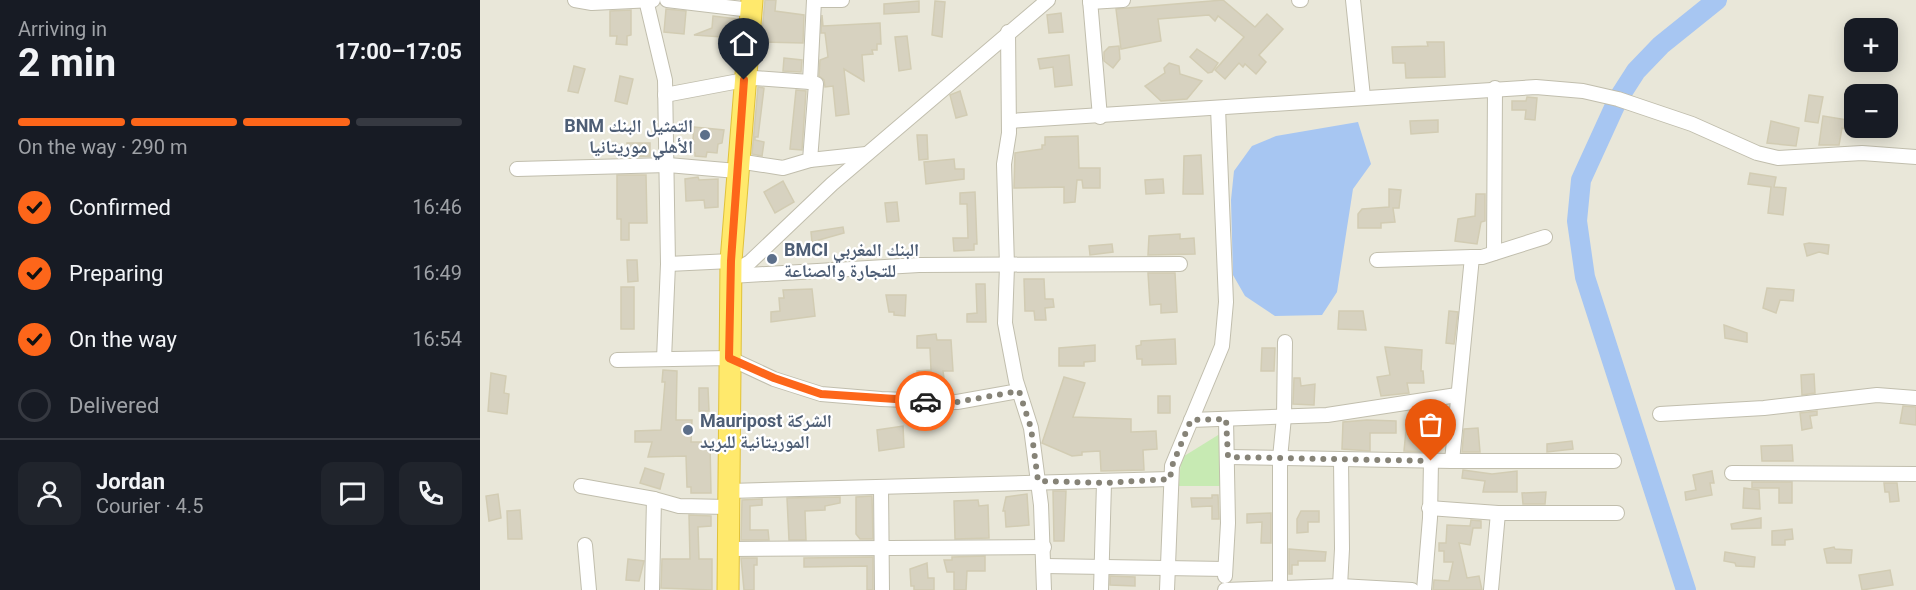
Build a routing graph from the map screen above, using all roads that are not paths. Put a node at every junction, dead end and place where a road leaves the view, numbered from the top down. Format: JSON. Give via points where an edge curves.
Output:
{"nodes":[{"id":1,"x":575,"y":0,"type":"edge"},
{"id":2,"x":646,"y":0,"type":"edge"},
{"id":3,"x":658,"y":0,"type":"edge"},
{"id":4,"x":668,"y":0,"type":"edge"},
{"id":5,"x":842,"y":0,"type":"edge"},
{"id":6,"x":1048,"y":0,"type":"edge"},
{"id":7,"x":1123,"y":0,"type":"edge"},
{"id":8,"x":1353,"y":0,"type":"edge"},
{"id":9,"x":1090,"y":1,"type":"edge"},
{"id":10,"x":751,"y":5,"type":"edge"},
{"id":11,"x":1008,"y":32,"type":"junction"},
{"id":12,"x":744,"y":80,"type":"junction"},
{"id":13,"x":810,"y":82,"type":"junction"},
{"id":14,"x":1495,"y":88,"type":"junction"},
{"id":15,"x":665,"y":94,"type":"junction"},
{"id":16,"x":1363,"y":97,"type":"junction"},
{"id":17,"x":1218,"y":108,"type":"junction"},
{"id":18,"x":1100,"y":117,"type":"junction"},
{"id":19,"x":1009,"y":121,"type":"junction"},
{"id":20,"x":866,"y":154,"type":"junction"},
{"id":21,"x":1916,"y":157,"type":"edge"},
{"id":22,"x":810,"y":160,"type":"junction"},
{"id":23,"x":668,"y":165,"type":"junction"},
{"id":24,"x":737,"y":166,"type":"junction"},
{"id":25,"x":517,"y":169,"type":"dead end"},
{"id":26,"x":1545,"y":237,"type":"dead end"},
{"id":27,"x":1494,"y":253,"type":"junction"},
{"id":28,"x":1472,"y":257,"type":"junction"},
{"id":29,"x":1377,"y":260,"type":"dead end"},
{"id":30,"x":668,"y":264,"type":"junction"},
{"id":31,"x":1180,"y":264,"type":"dead end"},
{"id":32,"x":1007,"y":266,"type":"junction"},
{"id":33,"x":731,"y":270,"type":"junction"},
{"id":34,"x":1285,"y":342,"type":"dead end"},
{"id":35,"x":729,"y":358,"type":"junction"},
{"id":36,"x":664,"y":359,"type":"junction"},
{"id":37,"x":617,"y":360,"type":"dead end"},
{"id":38,"x":1019,"y":391,"type":"junction"},
{"id":39,"x":1457,"y":395,"type":"junction"},
{"id":40,"x":1916,"y":398,"type":"edge"},
{"id":41,"x":1660,"y":414,"type":"dead end"},
{"id":42,"x":1284,"y":417,"type":"junction"},
{"id":43,"x":1226,"y":419,"type":"junction"},
{"id":44,"x":1191,"y":420,"type":"junction"},
{"id":45,"x":1228,"y":457,"type":"junction"},
{"id":46,"x":1280,"y":458,"type":"junction"},
{"id":47,"x":1341,"y":459,"type":"junction"},
{"id":48,"x":1431,"y":461,"type":"junction"},
{"id":49,"x":1452,"y":461,"type":"junction"},
{"id":50,"x":1614,"y":461,"type":"dead end"},
{"id":51,"x":1732,"y":473,"type":"dead end"},
{"id":52,"x":1916,"y":474,"type":"edge"},
{"id":53,"x":1170,"y":479,"type":"junction"},
{"id":54,"x":1038,"y":481,"type":"junction"},
{"id":55,"x":1104,"y":483,"type":"junction"},
{"id":56,"x":581,"y":486,"type":"dead end"},
{"id":57,"x":881,"y":487,"type":"junction"},
{"id":58,"x":654,"y":499,"type":"junction"},
{"id":59,"x":728,"y":499,"type":"junction"},
{"id":60,"x":1429,"y":508,"type":"junction"},
{"id":61,"x":1497,"y":513,"type":"junction"},
{"id":62,"x":1617,"y":513,"type":"dead end"},
{"id":63,"x":585,"y":545,"type":"dead end"},
{"id":64,"x":1044,"y":547,"type":"junction"},
{"id":65,"x":729,"y":549,"type":"junction"},
{"id":66,"x":883,"y":549,"type":"junction"},
{"id":67,"x":1045,"y":566,"type":"junction"},
{"id":68,"x":1102,"y":567,"type":"junction"},
{"id":69,"x":1167,"y":568,"type":"junction"},
{"id":70,"x":1225,"y":569,"type":"junction"},
{"id":71,"x":1340,"y":586,"type":"junction"},
{"id":72,"x":1280,"y":589,"type":"edge"},
{"id":73,"x":589,"y":590,"type":"edge"},
{"id":74,"x":651,"y":590,"type":"edge"},
{"id":75,"x":728,"y":590,"type":"edge"},
{"id":76,"x":882,"y":590,"type":"edge"},
{"id":77,"x":1044,"y":590,"type":"edge"},
{"id":78,"x":1101,"y":590,"type":"edge"},
{"id":79,"x":1167,"y":590,"type":"edge"},
{"id":80,"x":1225,"y":590,"type":"edge"},
{"id":81,"x":1412,"y":590,"type":"edge"},
{"id":82,"x":1424,"y":590,"type":"edge"},
{"id":83,"x":1491,"y":590,"type":"edge"}],
"edges":[{"from":1,"to":2,"type":"street"},
{"from":2,"to":3,"type":"street"},
{"from":2,"to":15,"type":"street","via":[[662,62]]},
{"from":4,"to":10,"type":"street"},
{"from":5,"to":13,"type":"street","via":[[814,0]]},
{"from":6,"to":11,"type":"street"},
{"from":7,"to":9,"type":"street"},
{"from":8,"to":16,"type":"street"},
{"from":9,"to":18,"type":"street"},
{"from":10,"to":12,"type":"highway"},
{"from":11,"to":19,"type":"street"},
{"from":11,"to":20,"type":"street"},
{"from":12,"to":13,"type":"street"},
{"from":12,"to":15,"type":"street"},
{"from":12,"to":24,"type":"highway"},
{"from":13,"to":22,"type":"street","via":[[816,84]]},
{"from":14,"to":16,"type":"street"},
{"from":14,"to":21,"type":"street","via":[[1563,88],[1609,97],[1778,158],[1862,153]]},
{"from":14,"to":27,"type":"street"},
{"from":15,"to":23,"type":"street"},
{"from":16,"to":17,"type":"street"},
{"from":17,"to":18,"type":"street"},
{"from":17,"to":44,"type":"street","via":[[1226,302],[1222,346]]},
{"from":18,"to":19,"type":"street"},
{"from":19,"to":32,"type":"street","via":[[1004,164]]},
{"from":20,"to":22,"type":"street"},
{"from":20,"to":33,"type":"street","via":[[750,262]]},
{"from":22,"to":24,"type":"street","via":[[783,168]]},
{"from":23,"to":24,"type":"street"},
{"from":23,"to":25,"type":"street"},
{"from":23,"to":30,"type":"street"},
{"from":24,"to":33,"type":"highway"},
{"from":26,"to":27,"type":"street"},
{"from":27,"to":28,"type":"street"},
{"from":28,"to":29,"type":"street"},
{"from":28,"to":39,"type":"street"},
{"from":30,"to":33,"type":"street"},
{"from":30,"to":36,"type":"street"},
{"from":31,"to":32,"type":"street"},
{"from":32,"to":33,"type":"street"},
{"from":32,"to":38,"type":"street","via":[[1005,323]]},
{"from":33,"to":35,"type":"highway"},
{"from":34,"to":42,"type":"street"},
{"from":35,"to":36,"type":"street"},
{"from":35,"to":38,"type":"street","via":[[821,394],[957,402]]},
{"from":35,"to":59,"type":"highway"},
{"from":36,"to":37,"type":"street"},
{"from":38,"to":54,"type":"street","via":[[1031,428]]},
{"from":39,"to":42,"type":"street","via":[[1374,409]]},
{"from":39,"to":49,"type":"street"},
{"from":40,"to":41,"type":"street","via":[[1877,395],[1764,408]]},
{"from":42,"to":43,"type":"street"},
{"from":42,"to":46,"type":"street"},
{"from":43,"to":44,"type":"street"},
{"from":43,"to":45,"type":"street"},
{"from":44,"to":53,"type":"street"},
{"from":45,"to":46,"type":"street"},
{"from":45,"to":70,"type":"street"},
{"from":46,"to":47,"type":"street"},
{"from":46,"to":72,"type":"street"},
{"from":47,"to":48,"type":"street"},
{"from":47,"to":71,"type":"street"},
{"from":48,"to":49,"type":"street"},
{"from":48,"to":60,"type":"street"},
{"from":49,"to":50,"type":"street"},
{"from":51,"to":52,"type":"street"},
{"from":53,"to":55,"type":"street"},
{"from":53,"to":69,"type":"street"},
{"from":54,"to":55,"type":"street"},
{"from":54,"to":57,"type":"street"},
{"from":54,"to":64,"type":"street"},
{"from":55,"to":68,"type":"street"},
{"from":56,"to":58,"type":"street"},
{"from":57,"to":59,"type":"street"},
{"from":57,"to":66,"type":"street"},
{"from":58,"to":59,"type":"street","via":[[679,506]]},
{"from":58,"to":74,"type":"street"},
{"from":59,"to":65,"type":"highway"},
{"from":60,"to":61,"type":"street"},
{"from":60,"to":82,"type":"street"},
{"from":61,"to":62,"type":"street"},
{"from":61,"to":83,"type":"street"},
{"from":63,"to":73,"type":"street"},
{"from":64,"to":66,"type":"street"},
{"from":64,"to":67,"type":"street"},
{"from":65,"to":66,"type":"street"},
{"from":65,"to":75,"type":"highway"},
{"from":66,"to":76,"type":"street"},
{"from":67,"to":68,"type":"street"},
{"from":67,"to":77,"type":"street"},
{"from":68,"to":69,"type":"street"},
{"from":68,"to":78,"type":"street"},
{"from":69,"to":70,"type":"street"},
{"from":69,"to":79,"type":"street"},
{"from":70,"to":80,"type":"street"},
{"from":71,"to":72,"type":"street"},
{"from":71,"to":81,"type":"street"},
{"from":72,"to":80,"type":"street"}]}
